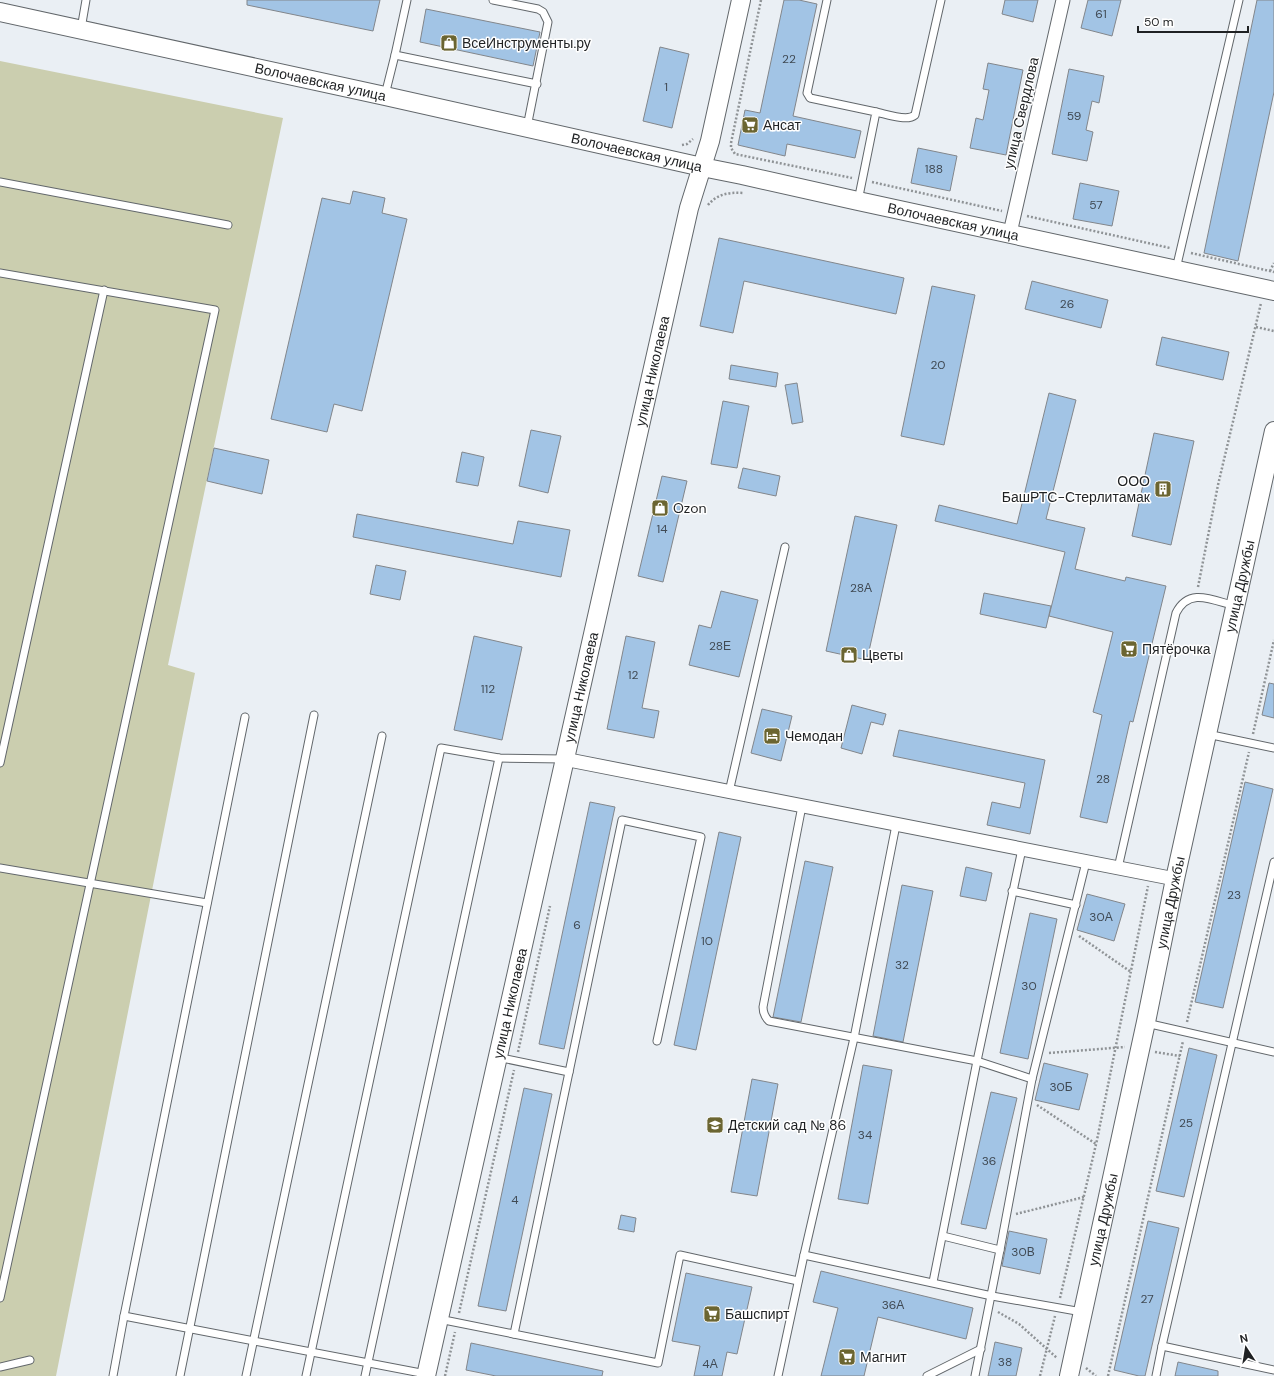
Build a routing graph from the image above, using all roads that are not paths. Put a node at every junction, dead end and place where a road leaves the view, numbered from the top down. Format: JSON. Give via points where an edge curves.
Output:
{"nodes":[{"id":1,"x":86,"y":0,"type":"edge"},
{"id":2,"x":407,"y":0,"type":"edge"},
{"id":3,"x":493,"y":0,"type":"edge"},
{"id":4,"x":741,"y":0,"type":"edge"},
{"id":5,"x":827,"y":0,"type":"edge"},
{"id":6,"x":939,"y":0,"type":"edge"},
{"id":7,"x":1063,"y":0,"type":"edge"},
{"id":8,"x":1239,"y":0,"type":"edge"},
{"id":9,"x":0,"y":12,"type":"edge"},
{"id":10,"x":81,"y":29,"type":"junction"},
{"id":11,"x":395,"y":55,"type":"junction"},
{"id":12,"x":537,"y":84,"type":"junction"},
{"id":13,"x":385,"y":96,"type":"junction"},
{"id":14,"x":876,"y":112,"type":"junction"},
{"id":15,"x":527,"y":127,"type":"junction"},
{"id":16,"x":702,"y":167,"type":"junction"},
{"id":17,"x":0,"y":182,"type":"edge"},
{"id":18,"x":858,"y":201,"type":"junction"},
{"id":19,"x":228,"y":225,"type":"dead end"},
{"id":20,"x":1010,"y":233,"type":"junction"},
{"id":21,"x":1176,"y":268,"type":"junction"},
{"id":22,"x":0,"y":273,"type":"edge"},
{"id":23,"x":1268,"y":289,"type":"edge"},
{"id":24,"x":104,"y":290,"type":"junction"},
{"id":25,"x":1274,"y":431,"type":"edge"},
{"id":26,"x":785,"y":547,"type":"dead end"},
{"id":27,"x":1235,"y":606,"type":"junction"},
{"id":28,"x":314,"y":715,"type":"dead end"},
{"id":29,"x":245,"y":717,"type":"dead end"},
{"id":30,"x":1207,"y":734,"type":"junction"},
{"id":31,"x":382,"y":736,"type":"dead end"},
{"id":32,"x":1274,"y":748,"type":"edge"},
{"id":33,"x":499,"y":758,"type":"junction"},
{"id":34,"x":564,"y":760,"type":"junction"},
{"id":35,"x":0,"y":763,"type":"edge"},
{"id":36,"x":729,"y":792,"type":"junction"},
{"id":37,"x":802,"y":806,"type":"junction"},
{"id":38,"x":896,"y":824,"type":"junction"},
{"id":39,"x":1022,"y":849,"type":"junction"},
{"id":40,"x":1086,"y":862,"type":"junction"},
{"id":41,"x":1274,"y":862,"type":"edge"},
{"id":42,"x":0,"y":868,"type":"edge"},
{"id":43,"x":1118,"y":868,"type":"junction"},
{"id":44,"x":1175,"y":879,"type":"junction"},
{"id":45,"x":90,"y":883,"type":"junction"},
{"id":46,"x":1012,"y":891,"type":"junction"},
{"id":47,"x":207,"y":903,"type":"junction"},
{"id":48,"x":1076,"y":905,"type":"junction"},
{"id":49,"x":1146,"y":1022,"type":"junction"},
{"id":50,"x":854,"y":1038,"type":"junction"},
{"id":51,"x":657,"y":1041,"type":"dead end"},
{"id":52,"x":1232,"y":1042,"type":"junction"},
{"id":53,"x":1274,"y":1052,"type":"edge"},
{"id":54,"x":497,"y":1057,"type":"junction"},
{"id":55,"x":976,"y":1061,"type":"junction"},
{"id":56,"x":569,"y":1072,"type":"junction"},
{"id":57,"x":1032,"y":1079,"type":"junction"},
{"id":58,"x":943,"y":1236,"type":"junction"},
{"id":59,"x":1000,"y":1250,"type":"junction"},
{"id":60,"x":804,"y":1255,"type":"junction"},
{"id":61,"x":798,"y":1281,"type":"junction"},
{"id":62,"x":933,"y":1282,"type":"junction"},
{"id":63,"x":992,"y":1296,"type":"junction"},
{"id":64,"x":0,"y":1298,"type":"edge"},
{"id":65,"x":1082,"y":1312,"type":"junction"},
{"id":66,"x":124,"y":1316,"type":"junction"},
{"id":67,"x":438,"y":1319,"type":"junction"},
{"id":68,"x":190,"y":1329,"type":"junction"},
{"id":69,"x":514,"y":1334,"type":"junction"},
{"id":70,"x":253,"y":1341,"type":"junction"},
{"id":71,"x":1162,"y":1346,"type":"junction"},
{"id":72,"x":981,"y":1349,"type":"junction"},
{"id":73,"x":311,"y":1352,"type":"junction"},
{"id":74,"x":30,"y":1360,"type":"dead end"},
{"id":75,"x":368,"y":1363,"type":"junction"},
{"id":76,"x":0,"y":1367,"type":"edge"},
{"id":77,"x":1071,"y":1368,"type":"edge"},
{"id":78,"x":1274,"y":1370,"type":"edge"},
{"id":79,"x":426,"y":1375,"type":"edge"},
{"id":80,"x":113,"y":1376,"type":"edge"},
{"id":81,"x":180,"y":1376,"type":"edge"},
{"id":82,"x":246,"y":1376,"type":"edge"},
{"id":83,"x":306,"y":1376,"type":"edge"},
{"id":84,"x":365,"y":1376,"type":"edge"},
{"id":85,"x":778,"y":1376,"type":"edge"},
{"id":86,"x":927,"y":1376,"type":"edge"},
{"id":87,"x":975,"y":1376,"type":"edge"},
{"id":88,"x":1156,"y":1376,"type":"edge"}],
"edges":[{"from":1,"to":10,"type":"lane"},
{"from":2,"to":11,"type":"lane"},
{"from":3,"to":12,"type":"lane","via":[[538,9],[546,16],[548,28]]},
{"from":4,"to":16,"type":"main road","name":"улица Николаева"},
{"from":5,"to":14,"type":"lane","via":[[807,94],[810,98]]},
{"from":6,"to":14,"type":"lane","via":[[915,116],[906,118]]},
{"from":7,"to":20,"type":"street","name":"улица Свердлова"},
{"from":8,"to":21,"type":"lane"},
{"from":9,"to":10,"type":"main road","name":"Волочаевская улица"},
{"from":10,"to":13,"type":"main road","name":"Волочаевская улица"},
{"from":11,"to":12,"type":"lane"},
{"from":11,"to":13,"type":"lane"},
{"from":12,"to":15,"type":"lane"},
{"from":13,"to":15,"type":"main road","name":"Волочаевская улица"},
{"from":14,"to":18,"type":"lane"},
{"from":15,"to":16,"type":"main road","name":"Волочаевская улица"},
{"from":16,"to":18,"type":"main road","name":"Волочаевская улица"},
{"from":16,"to":34,"type":"main road","name":"улица Николаева","via":[[689,208]]},
{"from":17,"to":19,"type":"lane"},
{"from":18,"to":20,"type":"main road","name":"Волочаевская улица"},
{"from":20,"to":21,"type":"main road","name":"Волочаевская улица"},
{"from":21,"to":23,"type":"main road","name":"Волочаевская улица"},
{"from":22,"to":24,"type":"lane"},
{"from":24,"to":35,"type":"lane"},
{"from":24,"to":45,"type":"lane","via":[[215,310]]},
{"from":25,"to":27,"type":"main road","name":"улица Дружбы"},
{"from":26,"to":36,"type":"lane"},
{"from":27,"to":30,"type":"main road","name":"улица Дружбы"},
{"from":27,"to":43,"type":"lane","via":[[1196,596],[1180,605],[1176,613]]},
{"from":28,"to":68,"type":"lane"},
{"from":29,"to":47,"type":"lane"},
{"from":30,"to":32,"type":"lane"},
{"from":30,"to":44,"type":"main road","name":"улица Дружбы"},
{"from":31,"to":70,"type":"lane"},
{"from":33,"to":34,"type":"lane"},
{"from":33,"to":73,"type":"lane","via":[[441,748]]},
{"from":33,"to":75,"type":"lane"},
{"from":34,"to":36,"type":"street"},
{"from":34,"to":54,"type":"main road","name":"улица Николаева"},
{"from":36,"to":37,"type":"street"},
{"from":37,"to":38,"type":"street"},
{"from":37,"to":50,"type":"lane","via":[[763,1013],[769,1021]]},
{"from":38,"to":39,"type":"street"},
{"from":38,"to":50,"type":"lane"},
{"from":39,"to":40,"type":"street"},
{"from":39,"to":46,"type":"lane"},
{"from":40,"to":43,"type":"street"},
{"from":40,"to":48,"type":"lane"},
{"from":41,"to":52,"type":"lane"},
{"from":42,"to":45,"type":"lane"},
{"from":43,"to":44,"type":"street"},
{"from":44,"to":49,"type":"main road","name":"улица Дружбы"},
{"from":45,"to":47,"type":"lane"},
{"from":45,"to":64,"type":"lane"},
{"from":46,"to":48,"type":"lane"},
{"from":46,"to":55,"type":"lane"},
{"from":47,"to":66,"type":"lane"},
{"from":48,"to":57,"type":"lane"},
{"from":49,"to":52,"type":"lane"},
{"from":49,"to":65,"type":"main road","name":"улица Дружбы"},
{"from":50,"to":55,"type":"lane"},
{"from":50,"to":60,"type":"lane"},
{"from":51,"to":56,"type":"lane","via":[[701,837],[622,820]]},
{"from":52,"to":53,"type":"lane"},
{"from":52,"to":71,"type":"lane"},
{"from":54,"to":56,"type":"lane"},
{"from":54,"to":67,"type":"main road","name":"улица Николаева"},
{"from":55,"to":57,"type":"lane"},
{"from":55,"to":58,"type":"lane"},
{"from":56,"to":69,"type":"lane"},
{"from":57,"to":59,"type":"lane"},
{"from":58,"to":59,"type":"lane"},
{"from":58,"to":62,"type":"lane"},
{"from":59,"to":63,"type":"lane"},
{"from":60,"to":61,"type":"lane"},
{"from":60,"to":62,"type":"lane"},
{"from":61,"to":69,"type":"lane","via":[[680,1255],[658,1363]]},
{"from":61,"to":85,"type":"lane"},
{"from":62,"to":63,"type":"lane"},
{"from":63,"to":65,"type":"lane"},
{"from":63,"to":72,"type":"lane"},
{"from":65,"to":77,"type":"main road","name":"улица Дружбы"},
{"from":66,"to":68,"type":"lane"},
{"from":66,"to":80,"type":"lane"},
{"from":67,"to":69,"type":"lane"},
{"from":67,"to":79,"type":"main road","name":"улица Николаева"},
{"from":68,"to":70,"type":"lane"},
{"from":68,"to":81,"type":"lane"},
{"from":70,"to":73,"type":"lane"},
{"from":70,"to":82,"type":"lane"},
{"from":71,"to":78,"type":"lane"},
{"from":71,"to":88,"type":"lane"},
{"from":72,"to":86,"type":"lane"},
{"from":72,"to":87,"type":"lane"},
{"from":73,"to":75,"type":"lane"},
{"from":73,"to":83,"type":"lane"},
{"from":74,"to":76,"type":"lane"},
{"from":75,"to":79,"type":"lane"},
{"from":75,"to":84,"type":"lane"}]}
